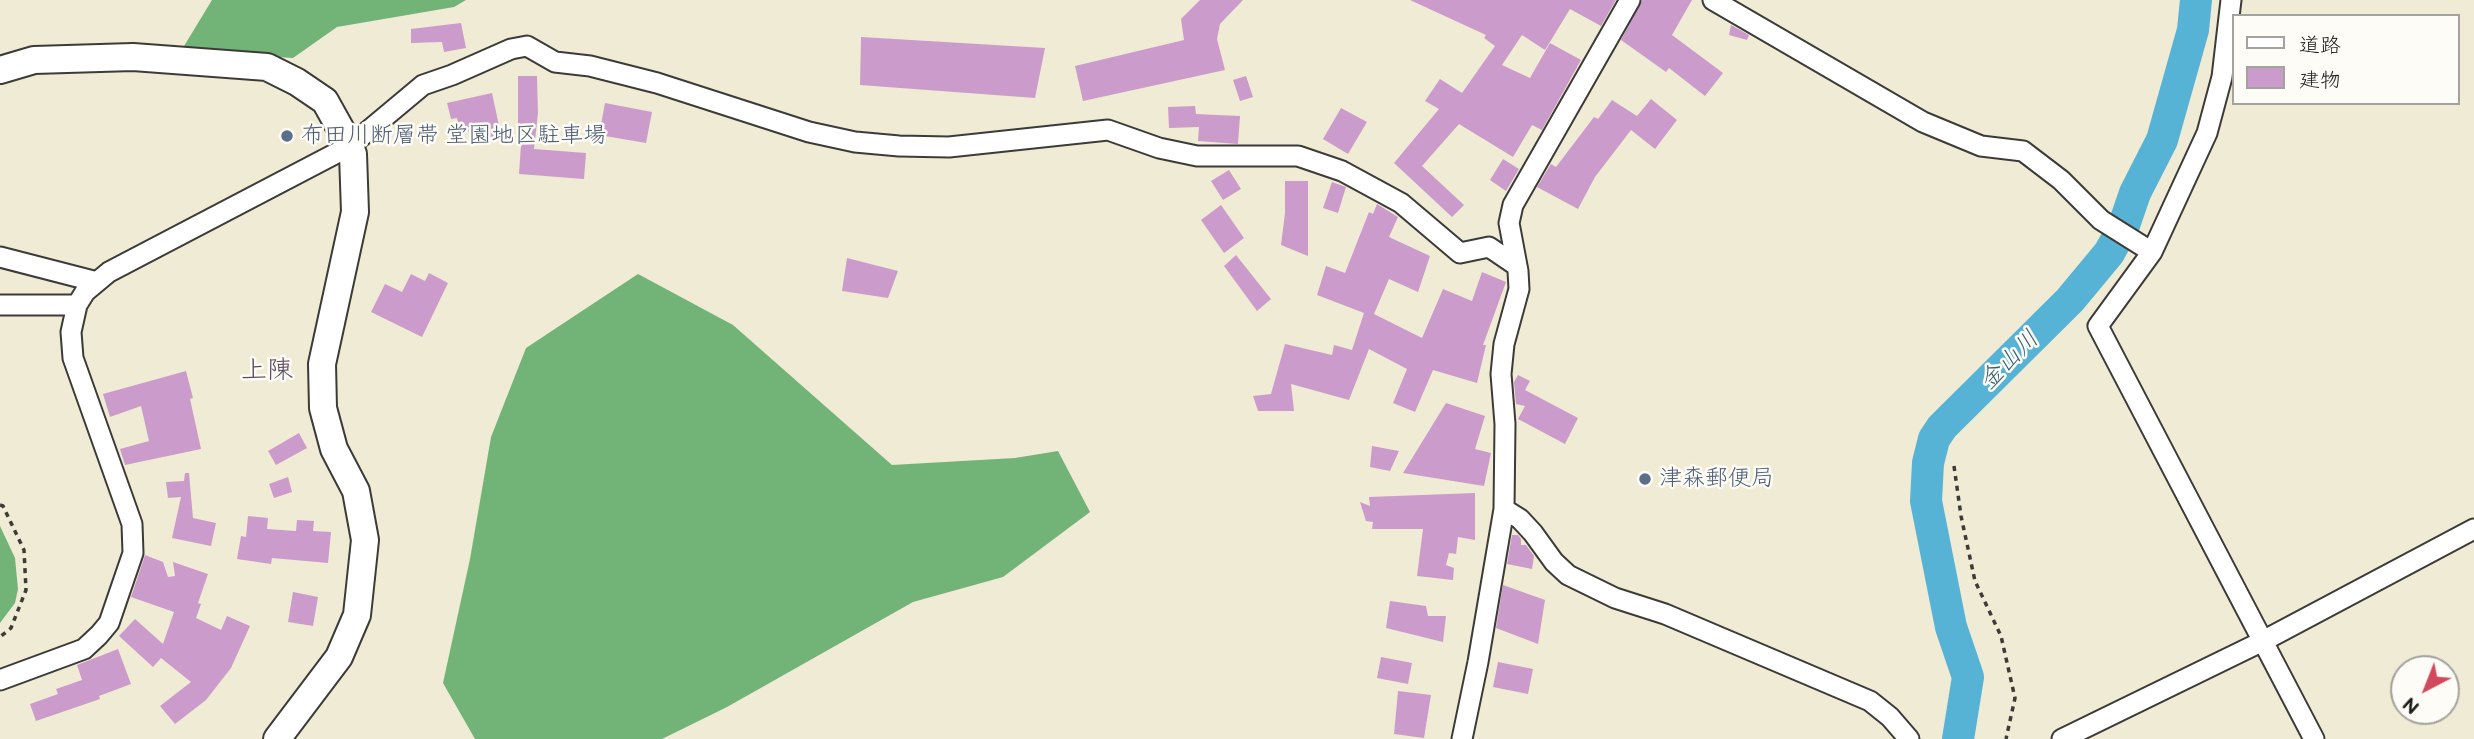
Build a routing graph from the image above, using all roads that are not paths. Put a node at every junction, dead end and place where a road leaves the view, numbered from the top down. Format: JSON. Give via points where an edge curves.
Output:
{"nodes":[{"id":1,"x":1630,"y":0,"type":"edge"},
{"id":2,"x":1713,"y":0,"type":"edge"},
{"id":3,"x":2231,"y":0,"type":"edge"},
{"id":4,"x":0,"y":70,"type":"edge"},
{"id":5,"x":350,"y":146,"type":"junction"},
{"id":6,"x":2146,"y":249,"type":"junction"},
{"id":7,"x":0,"y":257,"type":"edge"},
{"id":8,"x":1517,"y":266,"type":"junction"},
{"id":9,"x":97,"y":282,"type":"junction"},
{"id":10,"x":0,"y":305,"type":"edge"},
{"id":11,"x":77,"y":305,"type":"junction"},
{"id":12,"x":1504,"y":509,"type":"junction"},
{"id":13,"x":2474,"y":529,"type":"edge"},
{"id":14,"x":2263,"y":641,"type":"junction"},
{"id":15,"x":0,"y":680,"type":"edge"},
{"id":16,"x":277,"y":739,"type":"edge"},
{"id":17,"x":1462,"y":739,"type":"edge"},
{"id":18,"x":1909,"y":739,"type":"edge"},
{"id":19,"x":2062,"y":739,"type":"edge"},
{"id":20,"x":2314,"y":739,"type":"edge"}],
"edges":[{"from":1,"to":8,"type":"street","via":[[1513,205],[1509,228]]},
{"from":2,"to":6,"type":"street","via":[[1923,122],[1981,146],[2023,151],[2101,220]]},
{"from":3,"to":6,"type":"street","via":[[2222,77],[2207,133]]},
{"from":4,"to":5,"type":"street","via":[[34,60],[132,57],[267,67],[325,101]]},
{"from":5,"to":8,"type":"street","via":[[423,85],[527,46],[555,62],[657,83],[809,132],[855,142],[949,147],[1108,130],[1197,156],[1297,156],[1342,171],[1401,202],[1460,253],[1489,247]]},
{"from":5,"to":9,"type":"street"},
{"from":5,"to":16,"type":"street","via":[[355,212],[322,364],[323,408],[334,449],[356,491],[365,540],[357,615],[339,657]]},
{"from":6,"to":14,"type":"street","via":[[2098,327]]},
{"from":7,"to":9,"type":"street"},
{"from":8,"to":12,"type":"street","via":[[1519,289],[1501,374]]},
{"from":9,"to":11,"type":"street"},
{"from":10,"to":11,"type":"street"},
{"from":11,"to":15,"type":"street","via":[[71,332],[73,358],[132,524],[133,553],[109,623],[99,635],[84,649]]},
{"from":12,"to":17,"type":"street"},
{"from":12,"to":18,"type":"street","via":[[1533,533],[1568,575],[1870,701]]},
{"from":13,"to":14,"type":"street"},
{"from":14,"to":19,"type":"street"},
{"from":14,"to":20,"type":"street"}]}
